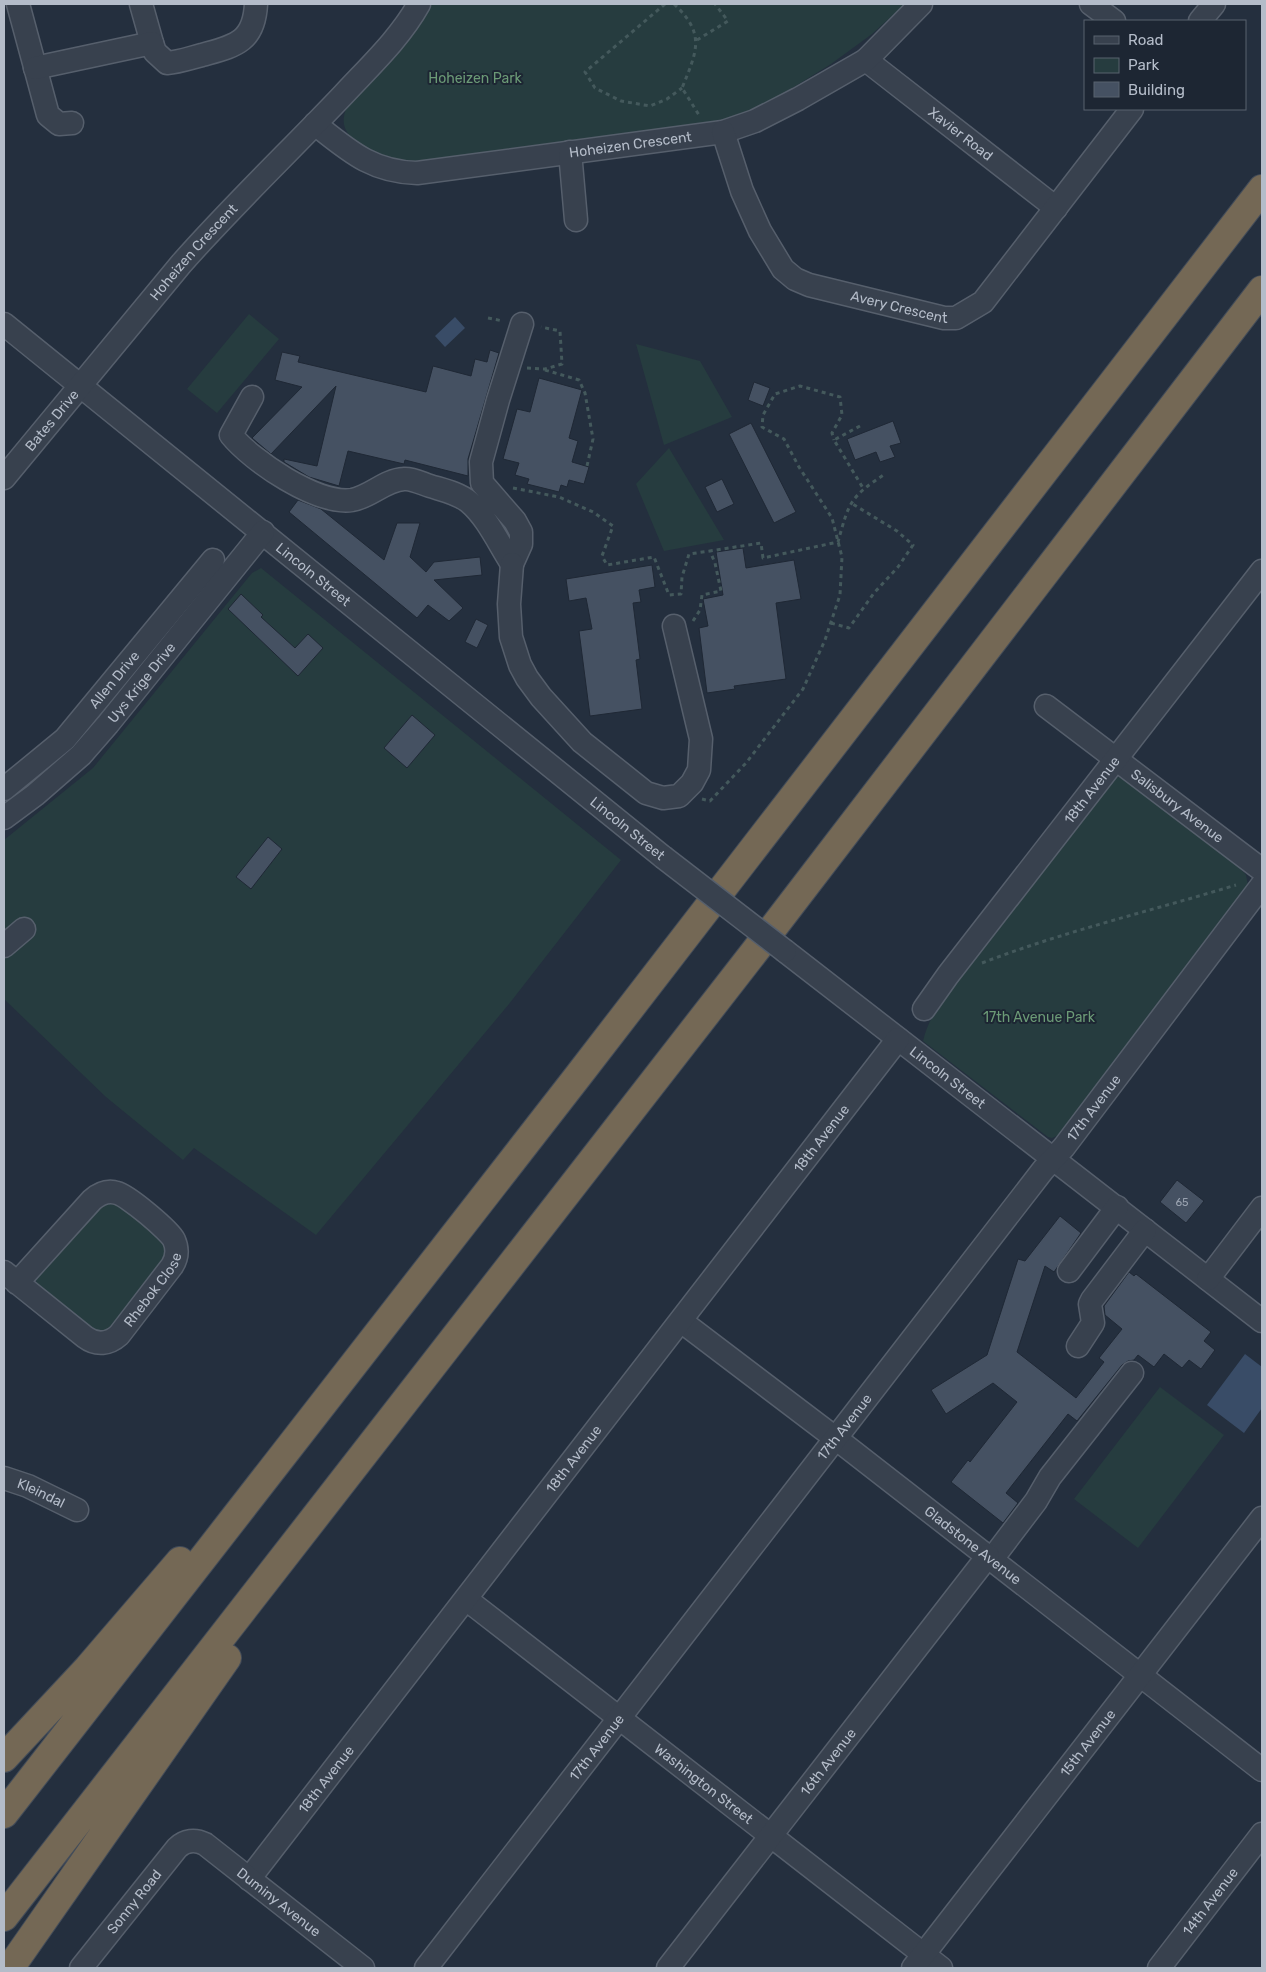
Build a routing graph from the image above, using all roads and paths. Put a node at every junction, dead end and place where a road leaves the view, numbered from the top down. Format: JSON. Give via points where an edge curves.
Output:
{"nodes":[{"id":1,"x":18,"y":4,"type":"edge"},
{"id":2,"x":142,"y":4,"type":"edge"},
{"id":3,"x":256,"y":4,"type":"edge"},
{"id":4,"x":420,"y":4,"type":"edge"},
{"id":5,"x":665,"y":4,"type":"edge"},
{"id":6,"x":674,"y":4,"type":"edge"},
{"id":7,"x":715,"y":4,"type":"edge"},
{"id":8,"x":922,"y":4,"type":"edge"},
{"id":9,"x":1091,"y":4,"type":"edge"},
{"id":10,"x":1214,"y":4,"type":"edge"},
{"id":11,"x":1113,"y":20,"type":"edge"},
{"id":12,"x":1201,"y":20,"type":"edge"},
{"id":13,"x":697,"y":40,"type":"junction"},
{"id":14,"x":152,"y":43,"type":"junction"},
{"id":15,"x":866,"y":60,"type":"junction"},
{"id":16,"x":35,"y":68,"type":"junction"},
{"id":17,"x":682,"y":88,"type":"junction"},
{"id":18,"x":1131,"y":110,"type":"edge"},
{"id":19,"x":702,"y":121,"type":"dead end"},
{"id":20,"x":72,"y":123,"type":"dead end"},
{"id":21,"x":315,"y":124,"type":"junction"},
{"id":22,"x":723,"y":132,"type":"junction"},
{"id":23,"x":570,"y":152,"type":"junction"},
{"id":24,"x":1262,"y":189,"type":"edge"},
{"id":25,"x":1056,"y":208,"type":"junction"},
{"id":26,"x":576,"y":220,"type":"dead end"},
{"id":27,"x":1262,"y":290,"type":"edge"},
{"id":28,"x":4,"y":324,"type":"edge"},
{"id":29,"x":529,"y":325,"type":"joint"},
{"id":30,"x":524,"y":367,"type":"dead end"},
{"id":31,"x":545,"y":369,"type":"junction"},
{"id":32,"x":80,"y":386,"type":"junction"},
{"id":33,"x":252,"y":397,"type":"dead end"},
{"id":34,"x":860,"y":426,"type":"dead end"},
{"id":35,"x":834,"y":440,"type":"junction"},
{"id":36,"x":587,"y":466,"type":"dead end"},
{"id":37,"x":885,"y":474,"type":"dead end"},
{"id":38,"x":4,"y":478,"type":"edge"},
{"id":39,"x":482,"y":483,"type":"junction"},
{"id":40,"x":863,"y":488,"type":"junction"},
{"id":41,"x":851,"y":503,"type":"junction"},
{"id":42,"x":263,"y":532,"type":"junction"},
{"id":43,"x":838,"y":542,"type":"junction"},
{"id":44,"x":710,"y":550,"type":"junction"},
{"id":45,"x":213,"y":560,"type":"dead end"},
{"id":46,"x":512,"y":564,"type":"junction"},
{"id":47,"x":1262,"y":571,"type":"edge"},
{"id":48,"x":831,"y":623,"type":"junction"},
{"id":49,"x":683,"y":624,"type":"joint"},
{"id":50,"x":1046,"y":706,"type":"dead end"},
{"id":51,"x":1116,"y":759,"type":"junction"},
{"id":52,"x":4,"y":789,"type":"edge"},
{"id":53,"x":679,"y":796,"type":"junction"},
{"id":54,"x":4,"y":818,"type":"edge"},
{"id":55,"x":1256,"y":879,"type":"edge"},
{"id":56,"x":24,"y":930,"type":"dead end"},
{"id":57,"x":4,"y":946,"type":"edge"},
{"id":58,"x":982,"y":964,"type":"dead end"},
{"id":59,"x":924,"y":1009,"type":"dead end"},
{"id":60,"x":898,"y":1038,"type":"junction"},
{"id":61,"x":1054,"y":1159,"type":"junction"},
{"id":62,"x":1117,"y":1207,"type":"junction"},
{"id":63,"x":1262,"y":1208,"type":"edge"},
{"id":64,"x":1145,"y":1230,"type":"junction"},
{"id":65,"x":1069,"y":1271,"type":"dead end"},
{"id":66,"x":11,"y":1277,"type":"edge"},
{"id":67,"x":1208,"y":1279,"type":"junction"},
{"id":68,"x":1262,"y":1321,"type":"edge"},
{"id":69,"x":681,"y":1322,"type":"junction"},
{"id":70,"x":1078,"y":1346,"type":"dead end"},
{"id":71,"x":1132,"y":1373,"type":"dead end"},
{"id":72,"x":836,"y":1438,"type":"junction"},
{"id":73,"x":346,"y":1474,"type":"junction"},
{"id":74,"x":4,"y":1478,"type":"edge"},
{"id":75,"x":77,"y":1510,"type":"dead end"},
{"id":76,"x":241,"y":1510,"type":"junction"},
{"id":77,"x":1262,"y":1518,"type":"edge"},
{"id":78,"x":990,"y":1558,"type":"junction"},
{"id":79,"x":466,"y":1599,"type":"junction"},
{"id":80,"x":1140,"y":1674,"type":"junction"},
{"id":81,"x":620,"y":1720,"type":"junction"},
{"id":82,"x":4,"y":1758,"type":"edge"},
{"id":83,"x":1262,"y":1770,"type":"edge"},
{"id":84,"x":4,"y":1814,"type":"edge"},
{"id":85,"x":1262,"y":1834,"type":"edge"},
{"id":86,"x":770,"y":1837,"type":"junction"},
{"id":87,"x":192,"y":1840,"type":"joint"},
{"id":88,"x":249,"y":1879,"type":"junction"},
{"id":89,"x":4,"y":1917,"type":"edge"},
{"id":90,"x":926,"y":1964,"type":"edge"},
{"id":91,"x":10,"y":1968,"type":"edge"},
{"id":92,"x":80,"y":1968,"type":"edge"},
{"id":93,"x":363,"y":1968,"type":"edge"},
{"id":94,"x":426,"y":1968,"type":"edge"},
{"id":95,"x":668,"y":1968,"type":"edge"},
{"id":96,"x":1159,"y":1968,"type":"edge"}],
"edges":[{"from":1,"to":16,"type":"street"},
{"from":2,"to":14,"type":"street"},
{"from":3,"to":14,"type":"street","via":[[250,30],[243,40],[232,46],[167,63],[155,52]]},
{"from":4,"to":21,"type":"street","name":"Hoheizen Crescent","via":[[396,38]]},
{"from":5,"to":17,"type":"path","via":[[585,72],[595,88],[621,101],[650,106]]},
{"from":6,"to":13,"type":"path","via":[[686,15]]},
{"from":7,"to":13,"type":"path","via":[[728,21]]},
{"from":8,"to":15,"type":"street","name":"Hoheizen Crescent"},
{"from":9,"to":11,"type":"street"},
{"from":10,"to":12,"type":"street"},
{"from":13,"to":17,"type":"path"},
{"from":14,"to":16,"type":"street"},
{"from":15,"to":22,"type":"street","name":"Hoheizen Crescent","via":[[798,99]]},
{"from":15,"to":25,"type":"street","name":"Xavier Road"},
{"from":16,"to":20,"type":"street","via":[[48,115],[59,124]]},
{"from":17,"to":19,"type":"path"},
{"from":18,"to":25,"type":"street","name":"Avery Crescent"},
{"from":21,"to":23,"type":"street","name":"Hoheizen Crescent","via":[[362,160],[404,173]]},
{"from":21,"to":32,"type":"street","name":"Hoheizen Crescent","via":[[209,232]]},
{"from":22,"to":23,"type":"street","name":"Hoheizen Crescent"},
{"from":22,"to":25,"type":"street","name":"Avery Crescent","via":[[742,191],[760,231],[783,269],[809,285],[944,318],[956,318],[983,302]]},
{"from":23,"to":26,"type":"street"},
{"from":24,"to":76,"type":"highway"},
{"from":27,"to":73,"type":"highway","via":[[776,924]]},
{"from":28,"to":32,"type":"street","name":"Lincoln Street"},
{"from":29,"to":31,"type":"path","via":[[560,331],[562,364]]},
{"from":29,"to":39,"type":"street","via":[[498,400],[481,462]]},
{"from":30,"to":31,"type":"path"},
{"from":31,"to":36,"type":"path","via":[[579,380],[585,393],[593,439]]},
{"from":32,"to":38,"type":"street","name":"Bates Drive"},
{"from":32,"to":42,"type":"street","name":"Lincoln Street"},
{"from":33,"to":46,"type":"street","via":[[231,435],[279,476],[339,500],[354,500],[388,482],[406,479],[454,493],[481,514]]},
{"from":34,"to":35,"type":"path"},
{"from":35,"to":40,"type":"path"},
{"from":35,"to":43,"type":"path","via":[[832,433],[842,415],[840,397],[800,386],[775,394],[763,415],[762,427],[784,439],[832,518]]},
{"from":37,"to":40,"type":"path"},
{"from":39,"to":44,"type":"path","via":[[559,497],[593,512],[613,526],[602,556],[607,565],[654,557],[669,595],[681,594],[689,554]]},
{"from":39,"to":46,"type":"street","via":[[521,532],[521,544]]},
{"from":40,"to":41,"type":"path"},
{"from":41,"to":43,"type":"path"},
{"from":41,"to":48,"type":"path","via":[[897,530],[913,545],[849,628]]},
{"from":42,"to":54,"type":"street","name":"Uys Krige Drive","via":[[81,755]]},
{"from":42,"to":60,"type":"street","name":"Lincoln Street","bridge":true,"via":[[663,857]]},
{"from":43,"to":44,"type":"path","via":[[763,558],[761,543]]},
{"from":43,"to":48,"type":"path","via":[[842,557],[840,595]]},
{"from":44,"to":49,"type":"path","via":[[721,591],[702,595],[700,610]]},
{"from":45,"to":52,"type":"street","name":"Allen Drive","via":[[65,739]]},
{"from":46,"to":53,"type":"street","via":[[511,637],[527,678],[568,729],[596,755],[646,793],[663,798]]},
{"from":47,"to":51,"type":"street","name":"18th Avenue"},
{"from":48,"to":53,"type":"path","via":[[803,689],[746,763],[710,801]]},
{"from":49,"to":53,"type":"street","via":[[701,739],[699,770]]},
{"from":50,"to":51,"type":"street","name":"Salisbury Avenue"},
{"from":51,"to":55,"type":"street","name":"Salisbury Avenue"},
{"from":51,"to":59,"type":"street","name":"18th Avenue"},
{"from":55,"to":58,"type":"path","via":[[1103,922]]},
{"from":55,"to":61,"type":"street","name":"17th Avenue"},
{"from":56,"to":57,"type":"street"},
{"from":60,"to":61,"type":"street","name":"Lincoln Street"},
{"from":60,"to":69,"type":"street","name":"18th Avenue"},
{"from":61,"to":62,"type":"street","name":"Lincoln Street"},
{"from":61,"to":72,"type":"street","name":"17th Avenue"},
{"from":62,"to":64,"type":"street","name":"Lincoln Street"},
{"from":62,"to":65,"type":"street"},
{"from":63,"to":67,"type":"street"},
{"from":64,"to":67,"type":"street","name":"Lincoln Street"},
{"from":64,"to":70,"type":"street","via":[[1092,1300],[1093,1323]]},
{"from":66,"to":66,"type":"street","name":"Rhebok Close","via":[[90,1341],[108,1342],[119,1335],[172,1266],[177,1255],[175,1242],[168,1232],[127,1198],[117,1192],[104,1192]]},
{"from":67,"to":68,"type":"street","name":"Lincoln Street"},
{"from":69,"to":72,"type":"street","name":"Gladstone Avenue"},
{"from":69,"to":79,"type":"street","name":"18th Avenue"},
{"from":71,"to":78,"type":"street","name":"16th Avenue"},
{"from":72,"to":78,"type":"street","name":"Gladstone Avenue"},
{"from":72,"to":81,"type":"street","name":"17th Avenue"},
{"from":73,"to":89,"type":"highway"},
{"from":73,"to":91,"type":"highway","via":[[330,1506],[258,1612]]},
{"from":74,"to":75,"type":"street","name":"Kleindal"},
{"from":76,"to":82,"type":"highway","via":[[178,1562],[88,1668]]},
{"from":76,"to":84,"type":"highway"},
{"from":77,"to":80,"type":"street","name":"15th Avenue"},
{"from":78,"to":80,"type":"street","name":"Gladstone Avenue"},
{"from":78,"to":86,"type":"street","name":"16th Avenue"},
{"from":79,"to":81,"type":"street","name":"Washington Street"},
{"from":79,"to":88,"type":"street","name":"18th Avenue"},
{"from":80,"to":83,"type":"street","name":"Gladstone Avenue"},
{"from":80,"to":90,"type":"street","name":"15th Avenue"},
{"from":81,"to":86,"type":"street","name":"Washington Street"},
{"from":81,"to":94,"type":"street","name":"17th Avenue"},
{"from":85,"to":96,"type":"street","name":"14th Avenue"},
{"from":86,"to":90,"type":"street","name":"Washington Street"},
{"from":86,"to":95,"type":"street","name":"16th Avenue"},
{"from":87,"to":88,"type":"street","name":"Duminy Avenue","via":[[205,1844]]},
{"from":87,"to":92,"type":"street","name":"Sonny Road","via":[[177,1848]]},
{"from":88,"to":93,"type":"street","name":"Duminy Avenue"}]}
